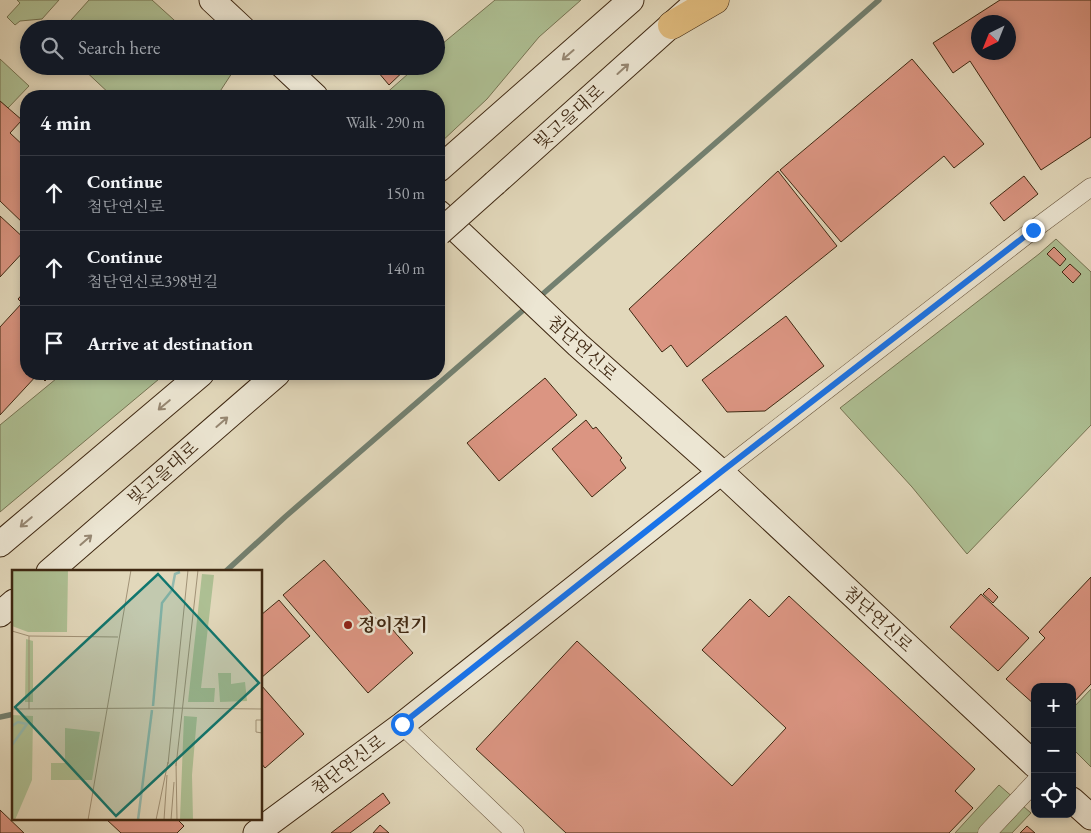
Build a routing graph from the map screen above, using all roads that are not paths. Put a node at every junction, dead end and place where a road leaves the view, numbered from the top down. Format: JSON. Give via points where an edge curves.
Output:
{"nodes":[{"id":1,"x":212,"y":0,"type":"edge"},
{"id":2,"x":631,"y":0,"type":"edge"},
{"id":3,"x":698,"y":0,"type":"edge"},
{"id":4,"x":716,"y":0,"type":"edge"},
{"id":5,"x":233,"y":20,"type":"edge"},
{"id":6,"x":672,"y":24,"type":"junction"},
{"id":7,"x":293,"y":75,"type":"edge"},
{"id":8,"x":309,"y":90,"type":"edge"},
{"id":9,"x":445,"y":164,"type":"edge"},
{"id":10,"x":1091,"y":187,"type":"edge"},
{"id":11,"x":445,"y":219,"type":"edge"},
{"id":12,"x":445,"y":228,"type":"edge"},
{"id":13,"x":194,"y":380,"type":"edge"},
{"id":14,"x":270,"y":380,"type":"edge"},
{"id":15,"x":721,"y":472,"type":"junction"},
{"id":16,"x":0,"y":544,"type":"edge"},
{"id":17,"x":51,"y":570,"type":"edge"},
{"id":18,"x":12,"y":604,"type":"edge"},
{"id":19,"x":0,"y":614,"type":"edge"},
{"id":20,"x":402,"y":724,"type":"junction"},
{"id":21,"x":1031,"y":761,"type":"edge"},
{"id":22,"x":1031,"y":786,"type":"edge"},
{"id":23,"x":1076,"y":804,"type":"edge"},
{"id":24,"x":1091,"y":817,"type":"edge"},
{"id":25,"x":256,"y":833,"type":"edge"},
{"id":26,"x":515,"y":833,"type":"edge"},
{"id":27,"x":987,"y":833,"type":"edge"}],
"edges":[{"from":1,"to":5,"type":"main road"},
{"from":2,"to":9,"type":"main road","one_way":true},
{"from":3,"to":6,"type":"main road","name":"빛고을대로"},
{"from":4,"to":6,"type":"highway"},
{"from":12,"to":6,"type":"main road","name":"빛고을대로","one_way":true,"bridge":true},
{"from":7,"to":8,"type":"main road"},
{"from":10,"to":15,"type":"street"},
{"from":11,"to":15,"type":"main road","name":"첨단연신로","via":[[578,345]]},
{"from":13,"to":16,"type":"main road","one_way":true},
{"from":17,"to":14,"type":"main road","name":"빛고을대로","one_way":true},
{"from":15,"to":20,"type":"main road","name":"첨단연신로"},
{"from":15,"to":21,"type":"main road","name":"첨단연신로"},
{"from":18,"to":19,"type":"main road"},
{"from":20,"to":25,"type":"main road","name":"첨단연신로"},
{"from":20,"to":26,"type":"street"},
{"from":22,"to":27,"type":"street"},
{"from":23,"to":24,"type":"main road"}]}
